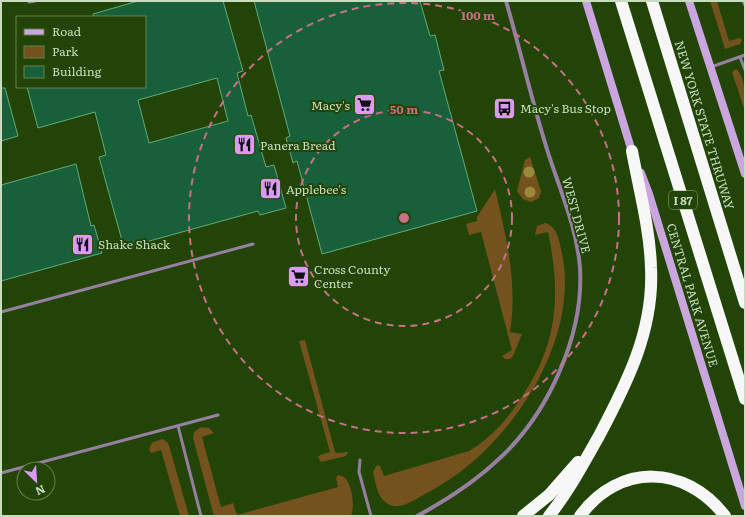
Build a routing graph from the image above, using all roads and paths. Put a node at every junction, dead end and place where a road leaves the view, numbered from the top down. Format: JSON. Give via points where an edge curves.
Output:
{"nodes":[{"id":1,"x":34,"y":1,"type":"edge"},
{"id":2,"x":506,"y":1,"type":"edge"},
{"id":3,"x":586,"y":1,"type":"edge"},
{"id":4,"x":621,"y":1,"type":"edge"},
{"id":5,"x":652,"y":1,"type":"edge"},
{"id":6,"x":689,"y":1,"type":"edge"},
{"id":7,"x":743,"y":1,"type":"edge"},
{"id":8,"x":29,"y":2,"type":"dead end"},
{"id":9,"x":745,"y":5,"type":"edge"},
{"id":10,"x":745,"y":55,"type":"edge"},
{"id":11,"x":740,"y":57,"type":"junction"},
{"id":12,"x":709,"y":67,"type":"junction"},
{"id":13,"x":745,"y":70,"type":"edge"},
{"id":14,"x":632,"y":151,"type":"junction"},
{"id":15,"x":745,"y":174,"type":"edge"},
{"id":16,"x":253,"y":244,"type":"dead end"},
{"id":17,"x":745,"y":303,"type":"edge"},
{"id":18,"x":1,"y":312,"type":"edge"},
{"id":19,"x":745,"y":399,"type":"edge"},
{"id":20,"x":218,"y":415,"type":"dead end"},
{"id":21,"x":178,"y":426,"type":"junction"},
{"id":22,"x":598,"y":438,"type":"junction"},
{"id":23,"x":360,"y":460,"type":"dead end"},
{"id":24,"x":1,"y":473,"type":"edge"},
{"id":25,"x":745,"y":506,"type":"edge"},
{"id":26,"x":201,"y":516,"type":"edge"},
{"id":27,"x":371,"y":516,"type":"edge"},
{"id":28,"x":417,"y":516,"type":"edge"},
{"id":29,"x":523,"y":516,"type":"edge"},
{"id":30,"x":549,"y":516,"type":"edge"},
{"id":31,"x":580,"y":516,"type":"edge"},
{"id":32,"x":725,"y":516,"type":"edge"}],
"edges":[{"from":1,"to":8,"type":"lane"},
{"from":2,"to":28,"type":"street","name":"WEST DRIVE","via":[[546,146],[575,237],[580,268],[580,301],[566,354],[537,412],[502,456],[456,494]]},
{"from":3,"to":14,"type":"main road","name":"CENTRAL PARK AVENUE"},
{"from":4,"to":19,"type":"highway","number":"I 87"},
{"from":5,"to":17,"type":"highway","name":"NEW YORK STATE THRUWAY","number":"I 87"},
{"from":6,"to":12,"type":"main road"},
{"from":7,"to":9,"type":"lane"},
{"from":10,"to":11,"type":"lane"},
{"from":11,"to":12,"type":"lane"},
{"from":11,"to":13,"type":"lane"},
{"from":12,"to":15,"type":"main road"},
{"from":14,"to":22,"type":"highway","via":[[650,245],[650,304],[638,355]]},
{"from":14,"to":25,"type":"main road","name":"CENTRAL PARK AVENUE","via":[[649,194]]},
{"from":16,"to":18,"type":"lane"},
{"from":20,"to":21,"type":"lane"},
{"from":21,"to":24,"type":"lane"},
{"from":21,"to":26,"type":"lane"},
{"from":22,"to":29,"type":"highway","via":[[564,479]]},
{"from":22,"to":30,"type":"highway","via":[[572,485]]},
{"from":23,"to":27,"type":"lane","via":[[359,472]]},
{"from":31,"to":32,"type":"highway","via":[[587,506],[606,490],[628,480],[652,476],[689,485],[711,500]]}]}
